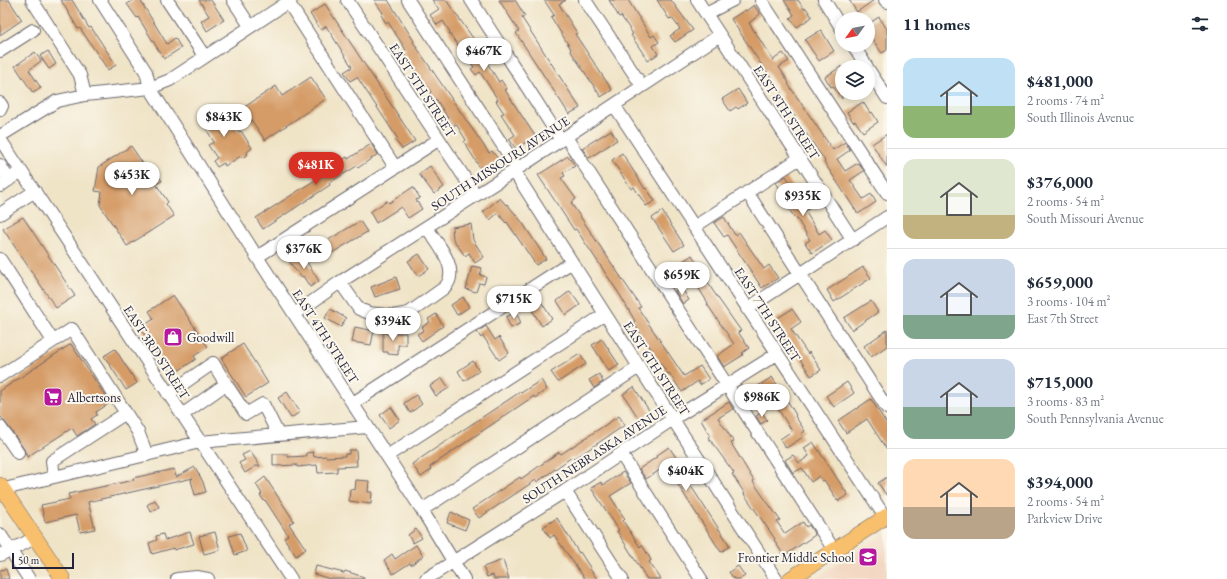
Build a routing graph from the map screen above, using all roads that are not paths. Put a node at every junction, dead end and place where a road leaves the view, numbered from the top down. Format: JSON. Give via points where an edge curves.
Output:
{"nodes":[{"id":1,"x":32,"y":0,"type":"edge"},
{"id":2,"x":100,"y":0,"type":"edge"},
{"id":3,"x":167,"y":0,"type":"edge"},
{"id":4,"x":233,"y":0,"type":"edge"},
{"id":5,"x":347,"y":0,"type":"edge"},
{"id":6,"x":408,"y":0,"type":"edge"},
{"id":7,"x":471,"y":0,"type":"edge"},
{"id":8,"x":585,"y":0,"type":"edge"},
{"id":9,"x":697,"y":0,"type":"edge"},
{"id":10,"x":733,"y":0,"type":"edge"},
{"id":11,"x":761,"y":0,"type":"edge"},
{"id":12,"x":824,"y":0,"type":"edge"},
{"id":13,"x":290,"y":1,"type":"edge"},
{"id":14,"x":706,"y":14,"type":"junction"},
{"id":15,"x":835,"y":17,"type":"edge"},
{"id":16,"x":250,"y":26,"type":"junction"},
{"id":17,"x":33,"y":30,"type":"dead end"},
{"id":18,"x":720,"y":35,"type":"junction"},
{"id":19,"x":0,"y":51,"type":"edge"},
{"id":20,"x":205,"y":57,"type":"junction"},
{"id":21,"x":875,"y":80,"type":"edge"},
{"id":22,"x":642,"y":86,"type":"junction"},
{"id":23,"x":150,"y":88,"type":"junction"},
{"id":24,"x":85,"y":95,"type":"junction"},
{"id":25,"x":887,"y":98,"type":"edge"},
{"id":26,"x":0,"y":103,"type":"edge"},
{"id":27,"x":614,"y":104,"type":"junction"},
{"id":28,"x":0,"y":110,"type":"edge"},
{"id":29,"x":0,"y":136,"type":"edge"},
{"id":30,"x":564,"y":138,"type":"junction"},
{"id":31,"x":0,"y":139,"type":"edge"},
{"id":32,"x":438,"y":140,"type":"junction"},
{"id":33,"x":12,"y":156,"type":"junction"},
{"id":34,"x":800,"y":158,"type":"junction"},
{"id":35,"x":0,"y":164,"type":"edge"},
{"id":36,"x":395,"y":167,"type":"junction"},
{"id":37,"x":516,"y":170,"type":"junction"},
{"id":38,"x":22,"y":171,"type":"junction"},
{"id":39,"x":4,"y":183,"type":"edge"},
{"id":40,"x":35,"y":191,"type":"junction"},
{"id":41,"x":747,"y":192,"type":"junction"},
{"id":42,"x":887,"y":193,"type":"edge"},
{"id":43,"x":476,"y":195,"type":"junction"},
{"id":44,"x":0,"y":214,"type":"edge"},
{"id":45,"x":887,"y":217,"type":"edge"},
{"id":46,"x":694,"y":227,"type":"junction"},
{"id":47,"x":427,"y":228,"type":"junction"},
{"id":48,"x":853,"y":240,"type":"junction"},
{"id":49,"x":257,"y":257,"type":"junction"},
{"id":50,"x":0,"y":259,"type":"edge"},
{"id":51,"x":572,"y":262,"type":"junction"},
{"id":52,"x":800,"y":275,"type":"junction"},
{"id":53,"x":340,"y":282,"type":"junction"},
{"id":54,"x":748,"y":309,"type":"junction"},
{"id":55,"x":295,"y":314,"type":"junction"},
{"id":56,"x":605,"y":314,"type":"junction"},
{"id":57,"x":54,"y":341,"type":"junction"},
{"id":58,"x":777,"y":354,"type":"junction"},
{"id":59,"x":639,"y":367,"type":"junction"},
{"id":60,"x":0,"y":376,"type":"edge"},
{"id":61,"x":226,"y":384,"type":"junction"},
{"id":62,"x":727,"y":385,"type":"junction"},
{"id":63,"x":168,"y":394,"type":"junction"},
{"id":64,"x":353,"y":403,"type":"junction"},
{"id":65,"x":887,"y":408,"type":"edge"},
{"id":66,"x":126,"y":413,"type":"junction"},
{"id":67,"x":182,"y":414,"type":"junction"},
{"id":68,"x":673,"y":419,"type":"junction"},
{"id":69,"x":0,"y":427,"type":"edge"},
{"id":70,"x":367,"y":427,"type":"junction"},
{"id":71,"x":278,"y":434,"type":"junction"},
{"id":72,"x":200,"y":442,"type":"junction"},
{"id":73,"x":18,"y":453,"type":"dead end"},
{"id":74,"x":621,"y":454,"type":"junction"},
{"id":75,"x":147,"y":455,"type":"junction"},
{"id":76,"x":387,"y":456,"type":"junction"},
{"id":77,"x":54,"y":477,"type":"junction"},
{"id":78,"x":1,"y":488,"type":"edge"},
{"id":79,"x":565,"y":491,"type":"junction"},
{"id":80,"x":422,"y":510,"type":"junction"},
{"id":81,"x":886,"y":517,"type":"edge"},
{"id":82,"x":0,"y":534,"type":"edge"},
{"id":83,"x":34,"y":537,"type":"junction"},
{"id":84,"x":834,"y":550,"type":"junction"},
{"id":85,"x":5,"y":552,"type":"edge"},
{"id":86,"x":453,"y":561,"type":"junction"},
{"id":87,"x":29,"y":579,"type":"edge"},
{"id":88,"x":63,"y":579,"type":"edge"},
{"id":89,"x":177,"y":579,"type":"edge"},
{"id":90,"x":208,"y":579,"type":"edge"},
{"id":91,"x":292,"y":579,"type":"edge"},
{"id":92,"x":426,"y":579,"type":"edge"},
{"id":93,"x":464,"y":579,"type":"edge"},
{"id":94,"x":622,"y":579,"type":"edge"},
{"id":95,"x":701,"y":579,"type":"edge"},
{"id":96,"x":776,"y":579,"type":"edge"},
{"id":97,"x":790,"y":579,"type":"edge"}],
"edges":[{"from":1,"to":24,"type":"street","via":[[80,75]]},
{"from":2,"to":23,"type":"street","via":[[146,72]]},
{"from":3,"to":20,"type":"street"},
{"from":4,"to":16,"type":"street"},
{"from":5,"to":32,"type":"street","name":"EAST 5TH STREET"},
{"from":6,"to":37,"type":"street","name":"EAST 6TH STREET"},
{"from":7,"to":30,"type":"street"},
{"from":8,"to":22,"type":"street"},
{"from":9,"to":14,"type":"street","name":"EAST 8TH STREET"},
{"from":10,"to":14,"type":"street"},
{"from":11,"to":42,"type":"street"},
{"from":12,"to":15,"type":"street"},
{"from":13,"to":16,"type":"street"},
{"from":13,"to":36,"type":"street"},
{"from":14,"to":18,"type":"street","name":"EAST 8TH STREET"},
{"from":16,"to":20,"type":"street"},
{"from":17,"to":19,"type":"street"},
{"from":18,"to":22,"type":"street","name":"SOUTH MISSOURI AVENUE"},
{"from":18,"to":34,"type":"street","name":"EAST 8TH STREET"},
{"from":20,"to":23,"type":"street","via":[[170,80]]},
{"from":21,"to":25,"type":"street"},
{"from":22,"to":27,"type":"street","name":"SOUTH MISSOURI AVENUE"},
{"from":23,"to":24,"type":"street"},
{"from":23,"to":49,"type":"street","name":"EAST 4TH STREET"},
{"from":24,"to":29,"type":"street","via":[[57,101]]},
{"from":26,"to":28,"type":"street"},
{"from":27,"to":30,"type":"street","name":"SOUTH MISSOURI AVENUE"},
{"from":27,"to":46,"type":"street","name":"EAST 7TH STREET"},
{"from":30,"to":37,"type":"street","name":"SOUTH MISSOURI AVENUE"},
{"from":30,"to":62,"type":"street"},
{"from":31,"to":33,"type":"street","name":"EAST 3RD STREET"},
{"from":32,"to":36,"type":"street"},
{"from":32,"to":43,"type":"street","name":"EAST 5TH STREET"},
{"from":33,"to":35,"type":"street"},
{"from":33,"to":38,"type":"street","name":"EAST 3RD STREET"},
{"from":34,"to":41,"type":"street"},
{"from":34,"to":48,"type":"street","name":"EAST 8TH STREET"},
{"from":35,"to":39,"type":"street"},
{"from":36,"to":49,"type":"street"},
{"from":37,"to":43,"type":"street","name":"SOUTH MISSOURI AVENUE"},
{"from":37,"to":51,"type":"street","name":"EAST 6TH STREET"},
{"from":38,"to":39,"type":"street"},
{"from":38,"to":40,"type":"street","name":"EAST 3RD STREET"},
{"from":40,"to":44,"type":"street"},
{"from":40,"to":63,"type":"street","name":"EAST 3RD STREET"},
{"from":41,"to":46,"type":"street"},
{"from":41,"to":52,"type":"street"},
{"from":43,"to":47,"type":"street","name":"SOUTH MISSOURI AVENUE"},
{"from":45,"to":48,"type":"street"},
{"from":46,"to":54,"type":"street","name":"EAST 7TH STREET"},
{"from":47,"to":53,"type":"street","name":"SOUTH MISSOURI AVENUE"},
{"from":47,"to":53,"type":"street","via":[[448,263],[451,273],[444,288],[409,313],[393,316],[369,313],[360,309]]},
{"from":48,"to":52,"type":"street"},
{"from":49,"to":55,"type":"street","name":"EAST 4TH STREET"},
{"from":50,"to":57,"type":"street"},
{"from":51,"to":56,"type":"street","name":"EAST 6TH STREET"},
{"from":51,"to":64,"type":"street"},
{"from":52,"to":54,"type":"street"},
{"from":52,"to":65,"type":"street"},
{"from":53,"to":55,"type":"street","name":"SOUTH MISSOURI AVENUE"},
{"from":54,"to":58,"type":"street","name":"EAST 7TH STREET"},
{"from":55,"to":64,"type":"street","name":"EAST 4TH STREET"},
{"from":56,"to":59,"type":"street","name":"EAST 6TH STREET"},
{"from":56,"to":76,"type":"street"},
{"from":57,"to":60,"type":"street"},
{"from":57,"to":66,"type":"street","via":[[72,329]]},
{"from":58,"to":62,"type":"street","name":"SOUTH NEBRASKA AVENUE"},
{"from":58,"to":81,"type":"street","name":"EAST 7TH STREET"},
{"from":59,"to":68,"type":"street","name":"EAST 6TH STREET"},
{"from":59,"to":80,"type":"street"},
{"from":61,"to":63,"type":"street","via":[[213,363]]},
{"from":61,"to":67,"type":"street"},
{"from":61,"to":71,"type":"street","via":[[246,414],[263,404]]},
{"from":62,"to":68,"type":"street","name":"SOUTH NEBRASKA AVENUE"},
{"from":62,"to":84,"type":"street"},
{"from":63,"to":67,"type":"street","name":"EAST 3RD STREET"},
{"from":64,"to":70,"type":"street","name":"EAST 4TH STREET"},
{"from":66,"to":75,"type":"street","via":[[138,432]]},
{"from":66,"to":77,"type":"street","via":[[52,461]]},
{"from":67,"to":72,"type":"street","name":"EAST 3RD STREET"},
{"from":68,"to":74,"type":"street","name":"SOUTH NEBRASKA AVENUE"},
{"from":68,"to":96,"type":"street","name":"EAST 6TH STREET"},
{"from":69,"to":73,"type":"street"},
{"from":70,"to":71,"type":"street"},
{"from":70,"to":76,"type":"street","name":"EAST 4TH STREET"},
{"from":71,"to":72,"type":"street"},
{"from":72,"to":75,"type":"street"},
{"from":72,"to":91,"type":"street","name":"EAST 3RD STREET"},
{"from":74,"to":79,"type":"street","name":"SOUTH NEBRASKA AVENUE"},
{"from":74,"to":95,"type":"street"},
{"from":75,"to":77,"type":"street"},
{"from":76,"to":80,"type":"street","name":"EAST 4TH STREET"},
{"from":77,"to":78,"type":"street"},
{"from":78,"to":83,"type":"main road"},
{"from":79,"to":86,"type":"street","name":"SOUTH NEBRASKA AVENUE"},
{"from":79,"to":94,"type":"street"},
{"from":80,"to":86,"type":"street","name":"EAST 4TH STREET"},
{"from":81,"to":84,"type":"main road"},
{"from":82,"to":85,"type":"street"},
{"from":83,"to":85,"type":"street"},
{"from":83,"to":88,"type":"main road"},
{"from":84,"to":97,"type":"main road"},
{"from":85,"to":87,"type":"street"},
{"from":86,"to":92,"type":"street","name":"SOUTH NEBRASKA AVENUE"},
{"from":86,"to":93,"type":"street","name":"EAST 4TH STREET"},
{"from":89,"to":90,"type":"street"}]}
